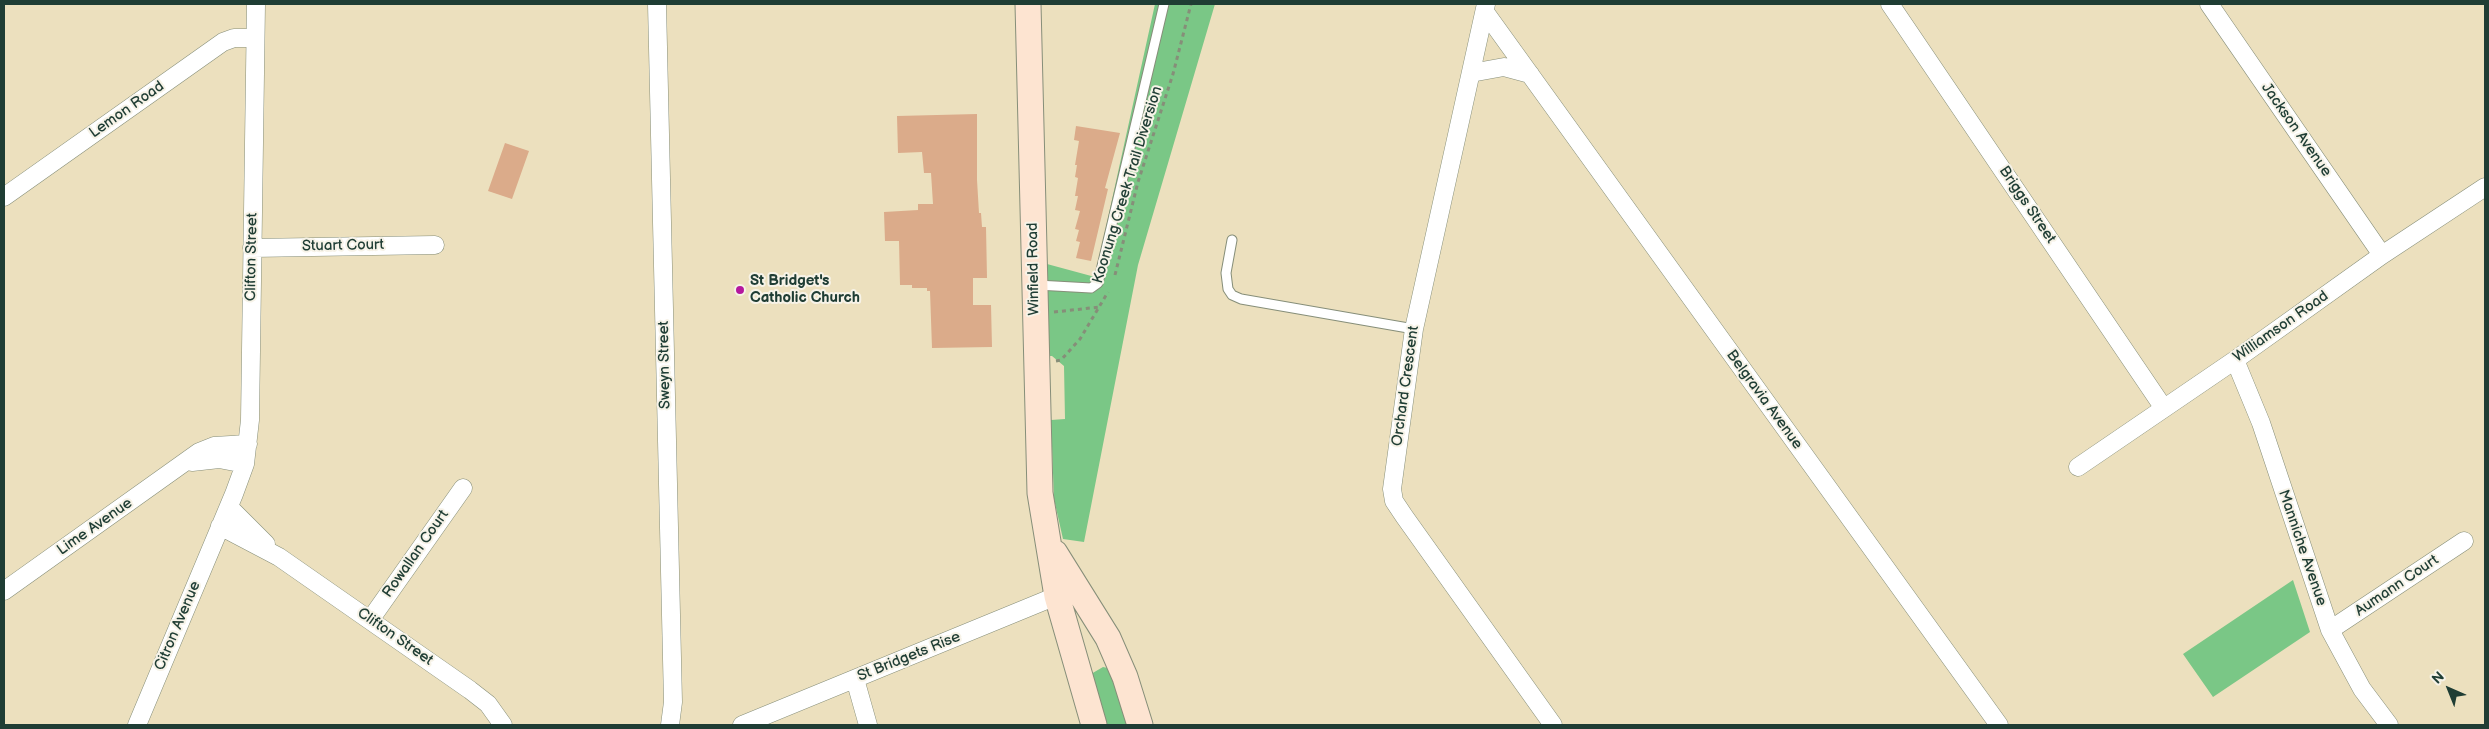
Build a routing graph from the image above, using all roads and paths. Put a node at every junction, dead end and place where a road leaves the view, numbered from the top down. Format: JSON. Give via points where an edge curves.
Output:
{"nodes":[{"id":1,"x":256,"y":4,"type":"edge"},
{"id":2,"x":657,"y":4,"type":"edge"},
{"id":3,"x":1028,"y":4,"type":"edge"},
{"id":4,"x":1164,"y":4,"type":"edge"},
{"id":5,"x":1191,"y":4,"type":"edge"},
{"id":6,"x":1890,"y":4,"type":"edge"},
{"id":7,"x":2209,"y":4,"type":"edge"},
{"id":8,"x":1486,"y":8,"type":"edge"},
{"id":9,"x":255,"y":38,"type":"junction"},
{"id":10,"x":1471,"y":73,"type":"junction"},
{"id":11,"x":1530,"y":74,"type":"junction"},
{"id":12,"x":2485,"y":187,"type":"edge"},
{"id":13,"x":4,"y":197,"type":"edge"},
{"id":14,"x":1232,"y":240,"type":"dead end"},
{"id":15,"x":435,"y":245,"type":"dead end"},
{"id":16,"x":252,"y":248,"type":"junction"},
{"id":17,"x":2382,"y":255,"type":"junction"},
{"id":18,"x":1113,"y":281,"type":"dead end"},
{"id":19,"x":1035,"y":285,"type":"junction"},
{"id":20,"x":1110,"y":288,"type":"dead end"},
{"id":21,"x":1101,"y":307,"type":"junction"},
{"id":22,"x":1035,"y":313,"type":"junction"},
{"id":23,"x":1414,"y":329,"type":"junction"},
{"id":24,"x":2236,"y":360,"type":"junction"},
{"id":25,"x":1036,"y":361,"type":"junction"},
{"id":26,"x":2163,"y":407,"type":"junction"},
{"id":27,"x":248,"y":444,"type":"junction"},
{"id":28,"x":186,"y":463,"type":"junction"},
{"id":29,"x":245,"y":464,"type":"junction"},
{"id":30,"x":2078,"y":467,"type":"dead end"},
{"id":31,"x":463,"y":488,"type":"dead end"},
{"id":32,"x":229,"y":507,"type":"junction"},
{"id":33,"x":220,"y":526,"type":"junction"},
{"id":34,"x":2464,"y":541,"type":"dead end"},
{"id":35,"x":279,"y":557,"type":"junction"},
{"id":36,"x":4,"y":591,"type":"edge"},
{"id":37,"x":1066,"y":592,"type":"junction"},
{"id":38,"x":370,"y":620,"type":"junction"},
{"id":39,"x":2330,"y":630,"type":"junction"},
{"id":40,"x":855,"y":679,"type":"junction"},
{"id":41,"x":136,"y":725,"type":"edge"},
{"id":42,"x":503,"y":725,"type":"edge"},
{"id":43,"x":670,"y":725,"type":"edge"},
{"id":44,"x":742,"y":725,"type":"edge"},
{"id":45,"x":868,"y":725,"type":"edge"},
{"id":46,"x":1094,"y":725,"type":"edge"},
{"id":47,"x":1140,"y":725,"type":"edge"},
{"id":48,"x":1553,"y":725,"type":"edge"},
{"id":49,"x":1999,"y":725,"type":"edge"},
{"id":50,"x":2390,"y":725,"type":"edge"}],
"edges":[{"from":1,"to":9,"type":"street","name":"Clifton Street"},
{"from":2,"to":43,"type":"street","name":"Sweyn Street","via":[[673,702]]},
{"from":3,"to":19,"type":"street","name":"Winfield Road"},
{"from":4,"to":19,"type":"lane","via":[[1098,283],[1090,288]]},
{"from":5,"to":18,"type":"path","name":"Koonung Creek Trail Diversion","via":[[1174,74],[1138,182]]},
{"from":6,"to":26,"type":"street","name":"Briggs Street"},
{"from":7,"to":17,"type":"street","name":"Jackson Avenue"},
{"from":8,"to":10,"type":"street","name":"Orchard Crescent"},
{"from":8,"to":11,"type":"street","name":"Belgravia Avenue"},
{"from":9,"to":13,"type":"street","name":"Lemon Road","via":[[234,38],[223,42]]},
{"from":9,"to":16,"type":"street","name":"Clifton Street"},
{"from":10,"to":11,"type":"street","via":[[1504,67]]},
{"from":10,"to":23,"type":"street","name":"Orchard Crescent"},
{"from":11,"to":49,"type":"street","name":"Belgravia Avenue"},
{"from":12,"to":17,"type":"street","name":"Williamson Road"},
{"from":14,"to":23,"type":"lane","via":[[1226,274],[1232,295]]},
{"from":15,"to":16,"type":"street","name":"Stuart Court"},
{"from":16,"to":27,"type":"street","name":"Clifton Street"},
{"from":17,"to":24,"type":"street","name":"Williamson Road"},
{"from":19,"to":22,"type":"street","name":"Winfield Road"},
{"from":20,"to":21,"type":"path","name":"Koonung Creek Trail Diversion"},
{"from":21,"to":22,"type":"path","name":"Koonung Creek Trail Diversion"},
{"from":21,"to":25,"type":"path","via":[[1062,360]]},
{"from":22,"to":25,"type":"street","name":"Winfield Road"},
{"from":23,"to":48,"type":"street","name":"Orchard Crescent","via":[[1392,488],[1394,501]]},
{"from":24,"to":26,"type":"street","name":"Williamson Road"},
{"from":24,"to":39,"type":"street","name":"Manniche Avenue","via":[[2261,423]]},
{"from":25,"to":37,"type":"street","name":"Winfield Road","via":[[1040,493],[1045,533]]},
{"from":26,"to":30,"type":"street","name":"Williamson Road"},
{"from":27,"to":28,"type":"street","name":"Lime Avenue","via":[[205,448]]},
{"from":27,"to":29,"type":"street","name":"Clifton Street"},
{"from":28,"to":29,"type":"street","name":"Lime Avenue","via":[[209,458]]},
{"from":28,"to":36,"type":"street","name":"Lime Avenue"},
{"from":29,"to":32,"type":"street","name":"Clifton Street"},
{"from":31,"to":38,"type":"street","name":"Rowallan Court"},
{"from":32,"to":33,"type":"street","name":"Clifton Street"},
{"from":32,"to":35,"type":"street","name":"Clifton Street"},
{"from":33,"to":35,"type":"street","name":"Clifton Street"},
{"from":33,"to":41,"type":"street","name":"Citron Avenue"},
{"from":34,"to":39,"type":"street","name":"Aumann Court"},
{"from":35,"to":38,"type":"street","name":"Clifton Street"},
{"from":37,"to":40,"type":"street","name":"St Bridgets Rise"},
{"from":37,"to":46,"type":"street","name":"Winfield Road"},
{"from":37,"to":47,"type":"street","name":"Winfield Road","via":[[1108,638]]},
{"from":38,"to":42,"type":"street","name":"Clifton Street","via":[[488,704]]},
{"from":39,"to":50,"type":"street","name":"Manniche Avenue","via":[[2362,689]]},
{"from":40,"to":44,"type":"street","name":"St Bridgets Rise"},
{"from":40,"to":45,"type":"street"}]}
